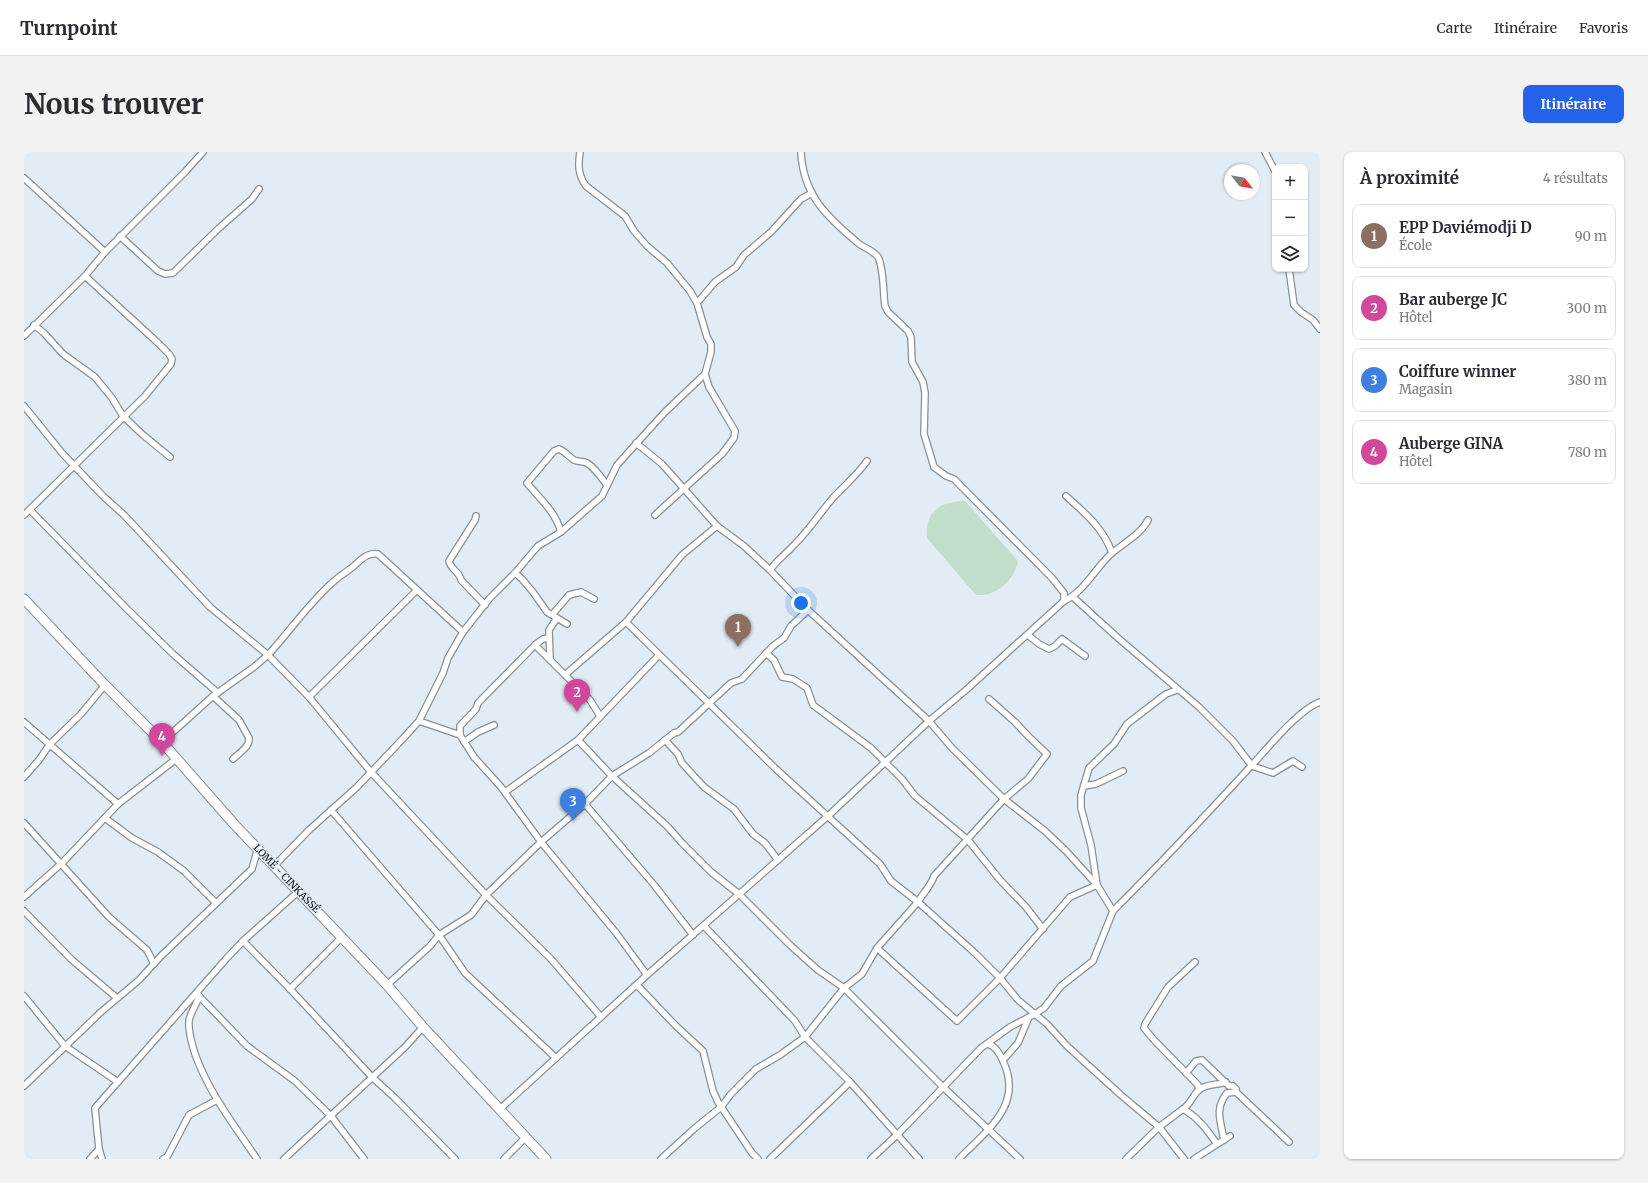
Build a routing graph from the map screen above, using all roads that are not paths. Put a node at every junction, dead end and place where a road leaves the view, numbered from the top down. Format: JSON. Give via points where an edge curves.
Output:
{"nodes":[{"id":1,"x":203,"y":152,"type":"edge"},
{"id":2,"x":580,"y":152,"type":"edge"},
{"id":3,"x":801,"y":152,"type":"edge"},
{"id":4,"x":1265,"y":152,"type":"edge"},
{"id":5,"x":1272,"y":165,"type":"edge"},
{"id":6,"x":24,"y":178,"type":"edge"},
{"id":7,"x":260,"y":189,"type":"dead end"},
{"id":8,"x":812,"y":192,"type":"junction"},
{"id":9,"x":120,"y":236,"type":"junction"},
{"id":10,"x":105,"y":252,"type":"junction"},
{"id":11,"x":1289,"y":272,"type":"edge"},
{"id":12,"x":85,"y":276,"type":"junction"},
{"id":13,"x":697,"y":303,"type":"junction"},
{"id":14,"x":34,"y":325,"type":"junction"},
{"id":15,"x":1320,"y":329,"type":"edge"},
{"id":16,"x":24,"y":336,"type":"edge"},
{"id":17,"x":706,"y":374,"type":"junction"},
{"id":18,"x":24,"y":406,"type":"edge"},
{"id":19,"x":123,"y":416,"type":"junction"},
{"id":20,"x":636,"y":443,"type":"junction"},
{"id":21,"x":170,"y":457,"type":"dead end"},
{"id":22,"x":867,"y":461,"type":"dead end"},
{"id":23,"x":74,"y":466,"type":"junction"},
{"id":24,"x":607,"y":485,"type":"junction"},
{"id":25,"x":683,"y":488,"type":"junction"},
{"id":26,"x":1066,"y":496,"type":"dead end"},
{"id":27,"x":30,"y":510,"type":"junction"},
{"id":28,"x":24,"y":515,"type":"edge"},
{"id":29,"x":655,"y":515,"type":"dead end"},
{"id":30,"x":476,"y":516,"type":"dead end"},
{"id":31,"x":1148,"y":520,"type":"dead end"},
{"id":32,"x":718,"y":526,"type":"junction"},
{"id":33,"x":560,"y":532,"type":"junction"},
{"id":34,"x":1112,"y":554,"type":"junction"},
{"id":35,"x":770,"y":570,"type":"junction"},
{"id":36,"x":515,"y":573,"type":"junction"},
{"id":37,"x":417,"y":590,"type":"junction"},
{"id":38,"x":1073,"y":597,"type":"junction"},
{"id":39,"x":24,"y":599,"type":"edge"},
{"id":40,"x":594,"y":599,"type":"dead end"},
{"id":41,"x":1064,"y":601,"type":"junction"},
{"id":42,"x":485,"y":605,"type":"junction"},
{"id":43,"x":808,"y":610,"type":"junction"},
{"id":44,"x":555,"y":616,"type":"junction"},
{"id":45,"x":626,"y":622,"type":"junction"},
{"id":46,"x":567,"y":624,"type":"dead end"},
{"id":47,"x":463,"y":632,"type":"junction"},
{"id":48,"x":1028,"y":635,"type":"junction"},
{"id":49,"x":549,"y":638,"type":"junction"},
{"id":50,"x":535,"y":645,"type":"junction"},
{"id":51,"x":766,"y":653,"type":"junction"},
{"id":52,"x":268,"y":655,"type":"junction"},
{"id":53,"x":659,"y":655,"type":"junction"},
{"id":54,"x":1085,"y":656,"type":"dead end"},
{"id":55,"x":550,"y":659,"type":"junction"},
{"id":56,"x":566,"y":674,"type":"junction"},
{"id":57,"x":105,"y":685,"type":"junction"},
{"id":58,"x":1177,"y":690,"type":"junction"},
{"id":59,"x":216,"y":694,"type":"junction"},
{"id":60,"x":309,"y":697,"type":"junction"},
{"id":61,"x":989,"y":699,"type":"dead end"},
{"id":62,"x":1320,"y":702,"type":"edge"},
{"id":63,"x":708,"y":704,"type":"junction"},
{"id":64,"x":600,"y":716,"type":"junction"},
{"id":65,"x":419,"y":721,"type":"junction"},
{"id":66,"x":929,"y":721,"type":"junction"},
{"id":67,"x":24,"y":722,"type":"edge"},
{"id":68,"x":494,"y":725,"type":"dead end"},
{"id":69,"x":460,"y":735,"type":"junction"},
{"id":70,"x":578,"y":740,"type":"junction"},
{"id":71,"x":665,"y":740,"type":"junction"},
{"id":72,"x":162,"y":742,"type":"junction"},
{"id":73,"x":464,"y":742,"type":"junction"},
{"id":74,"x":50,"y":744,"type":"junction"},
{"id":75,"x":176,"y":759,"type":"junction"},
{"id":76,"x":233,"y":759,"type":"dead end"},
{"id":77,"x":884,"y":763,"type":"junction"},
{"id":78,"x":1252,"y":766,"type":"junction"},
{"id":79,"x":1302,"y":768,"type":"dead end"},
{"id":80,"x":1123,"y":771,"type":"dead end"},
{"id":81,"x":371,"y":772,"type":"junction"},
{"id":82,"x":612,"y":776,"type":"junction"},
{"id":83,"x":24,"y":777,"type":"edge"},
{"id":84,"x":1084,"y":786,"type":"junction"},
{"id":85,"x":504,"y":792,"type":"junction"},
{"id":86,"x":1004,"y":799,"type":"junction"},
{"id":87,"x":118,"y":804,"type":"junction"},
{"id":88,"x":585,"y":804,"type":"junction"},
{"id":89,"x":331,"y":810,"type":"junction"},
{"id":90,"x":828,"y":816,"type":"junction"},
{"id":91,"x":105,"y":818,"type":"junction"},
{"id":92,"x":24,"y":824,"type":"edge"},
{"id":93,"x":968,"y":840,"type":"junction"},
{"id":94,"x":541,"y":842,"type":"junction"},
{"id":95,"x":258,"y":848,"type":"junction"},
{"id":96,"x":778,"y":860,"type":"junction"},
{"id":97,"x":62,"y":864,"type":"junction"},
{"id":98,"x":275,"y":865,"type":"junction"},
{"id":99,"x":1097,"y":885,"type":"junction"},
{"id":100,"x":299,"y":891,"type":"junction"},
{"id":101,"x":739,"y":894,"type":"junction"},
{"id":102,"x":486,"y":895,"type":"junction"},
{"id":103,"x":24,"y":897,"type":"edge"},
{"id":104,"x":918,"y":902,"type":"junction"},
{"id":105,"x":216,"y":903,"type":"junction"},
{"id":106,"x":24,"y":910,"type":"edge"},
{"id":107,"x":1113,"y":911,"type":"junction"},
{"id":108,"x":704,"y":926,"type":"junction"},
{"id":109,"x":1043,"y":929,"type":"junction"},
{"id":110,"x":439,"y":935,"type":"junction"},
{"id":111,"x":693,"y":935,"type":"junction"},
{"id":112,"x":342,"y":937,"type":"junction"},
{"id":113,"x":244,"y":941,"type":"junction"},
{"id":114,"x":877,"y":948,"type":"junction"},
{"id":115,"x":1195,"y":962,"type":"dead end"},
{"id":116,"x":154,"y":964,"type":"junction"},
{"id":117,"x":647,"y":975,"type":"junction"},
{"id":118,"x":1000,"y":978,"type":"junction"},
{"id":119,"x":387,"y":985,"type":"junction"},
{"id":120,"x":637,"y":985,"type":"junction"},
{"id":121,"x":844,"y":988,"type":"junction"},
{"id":122,"x":290,"y":989,"type":"junction"},
{"id":123,"x":198,"y":995,"type":"junction"},
{"id":124,"x":24,"y":996,"type":"edge"},
{"id":125,"x":118,"y":998,"type":"junction"},
{"id":126,"x":1035,"y":1014,"type":"junction"},
{"id":127,"x":1029,"y":1017,"type":"junction"},
{"id":128,"x":600,"y":1018,"type":"junction"},
{"id":129,"x":424,"y":1027,"type":"junction"},
{"id":130,"x":805,"y":1037,"type":"junction"},
{"id":131,"x":987,"y":1044,"type":"junction"},
{"id":132,"x":65,"y":1046,"type":"junction"},
{"id":133,"x":556,"y":1058,"type":"junction"},
{"id":134,"x":1003,"y":1060,"type":"junction"},
{"id":135,"x":1186,"y":1072,"type":"junction"},
{"id":136,"x":372,"y":1077,"type":"junction"},
{"id":137,"x":118,"y":1082,"type":"junction"},
{"id":138,"x":850,"y":1082,"type":"junction"},
{"id":139,"x":1228,"y":1084,"type":"junction"},
{"id":140,"x":24,"y":1086,"type":"edge"},
{"id":141,"x":943,"y":1087,"type":"junction"},
{"id":142,"x":1199,"y":1090,"type":"junction"},
{"id":143,"x":1236,"y":1092,"type":"junction"},
{"id":144,"x":1227,"y":1093,"type":"junction"},
{"id":145,"x":217,"y":1100,"type":"junction"},
{"id":146,"x":721,"y":1107,"type":"junction"},
{"id":147,"x":500,"y":1109,"type":"junction"},
{"id":148,"x":1183,"y":1109,"type":"junction"},
{"id":149,"x":331,"y":1116,"type":"junction"},
{"id":150,"x":1160,"y":1127,"type":"junction"},
{"id":151,"x":988,"y":1129,"type":"junction"},
{"id":152,"x":898,"y":1134,"type":"junction"},
{"id":153,"x":1230,"y":1136,"type":"dead end"},
{"id":154,"x":526,"y":1137,"type":"junction"},
{"id":155,"x":1224,"y":1140,"type":"junction"},
{"id":156,"x":1289,"y":1142,"type":"dead end"},
{"id":157,"x":1217,"y":1144,"type":"junction"},
{"id":158,"x":99,"y":1149,"type":"junction"},
{"id":159,"x":167,"y":1158,"type":"edge"},
{"id":160,"x":90,"y":1159,"type":"edge"},
{"id":161,"x":102,"y":1159,"type":"edge"},
{"id":162,"x":257,"y":1159,"type":"edge"},
{"id":163,"x":284,"y":1159,"type":"edge"},
{"id":164,"x":364,"y":1159,"type":"edge"},
{"id":165,"x":455,"y":1159,"type":"edge"},
{"id":166,"x":504,"y":1159,"type":"edge"},
{"id":167,"x":546,"y":1159,"type":"edge"},
{"id":168,"x":661,"y":1159,"type":"edge"},
{"id":169,"x":758,"y":1159,"type":"edge"},
{"id":170,"x":770,"y":1159,"type":"edge"},
{"id":171,"x":871,"y":1159,"type":"edge"},
{"id":172,"x":919,"y":1159,"type":"edge"},
{"id":173,"x":959,"y":1159,"type":"edge"},
{"id":174,"x":1020,"y":1159,"type":"edge"},
{"id":175,"x":1126,"y":1159,"type":"edge"},
{"id":176,"x":1184,"y":1159,"type":"edge"},
{"id":177,"x":1194,"y":1159,"type":"edge"}],
"edges":[{"from":1,"to":9,"type":"street"},
{"from":2,"to":13,"type":"street","via":[[578,166],[581,179],[586,186],[625,216],[634,231],[667,263]]},
{"from":3,"to":8,"type":"street","via":[[802,169]]},
{"from":4,"to":5,"type":"street"},
{"from":6,"to":10,"type":"street"},
{"from":7,"to":9,"type":"street","via":[[173,273],[165,274],[158,271]]},
{"from":8,"to":13,"type":"street","via":[[796,203],[771,232],[744,255],[736,267],[716,282]]},
{"from":8,"to":41,"type":"street","via":[[820,208],[861,246],[871,250],[879,260],[885,306],[911,337],[912,362],[923,382],[924,434],[934,467],[954,479],[1052,578],[1064,593]]},
{"from":9,"to":10,"type":"street"},
{"from":10,"to":12,"type":"street"},
{"from":11,"to":15,"type":"street","via":[[1294,305]]},
{"from":12,"to":14,"type":"street"},
{"from":12,"to":19,"type":"street","via":[[172,359],[165,373]]},
{"from":13,"to":17,"type":"street","via":[[711,344]]},
{"from":14,"to":16,"type":"street"},
{"from":14,"to":19,"type":"street","via":[[61,352],[99,382]]},
{"from":17,"to":20,"type":"street"},
{"from":17,"to":25,"type":"street","via":[[710,387],[735,430],[734,438],[722,454]]},
{"from":18,"to":23,"type":"street"},
{"from":19,"to":21,"type":"street"},
{"from":19,"to":23,"type":"street"},
{"from":20,"to":24,"type":"street","via":[[617,465]]},
{"from":20,"to":25,"type":"street","via":[[662,464]]},
{"from":22,"to":35,"type":"street"},
{"from":23,"to":27,"type":"street"},
{"from":23,"to":52,"type":"street","via":[[210,607]]},
{"from":24,"to":33,"type":"street","via":[[602,496]]},
{"from":24,"to":33,"type":"street","via":[[586,462],[573,460],[567,452],[559,449],[554,451],[526,482],[550,508]]},
{"from":25,"to":29,"type":"street"},
{"from":25,"to":32,"type":"street"},
{"from":26,"to":34,"type":"street","via":[[1096,525],[1108,541]]},
{"from":27,"to":28,"type":"street"},
{"from":27,"to":59,"type":"street","via":[[134,616]]},
{"from":30,"to":42,"type":"street","via":[[449,564]]},
{"from":31,"to":34,"type":"street","via":[[1144,527]]},
{"from":32,"to":35,"type":"street"},
{"from":32,"to":45,"type":"street","via":[[682,555]]},
{"from":33,"to":36,"type":"street","via":[[538,546]]},
{"from":34,"to":38,"type":"street"},
{"from":35,"to":43,"type":"street"},
{"from":36,"to":42,"type":"street"},
{"from":36,"to":44,"type":"street","via":[[547,612]]},
{"from":37,"to":47,"type":"street"},
{"from":37,"to":52,"type":"street","via":[[378,554],[371,553],[333,581]]},
{"from":37,"to":60,"type":"street"},
{"from":38,"to":41,"type":"street"},
{"from":38,"to":58,"type":"street"},
{"from":39,"to":57,"type":"highway","name":"LOMÉ - CINKASSÉ"},
{"from":40,"to":44,"type":"street","via":[[581,592],[569,595]]},
{"from":41,"to":48,"type":"street"},
{"from":42,"to":47,"type":"street"},
{"from":43,"to":51,"type":"street","via":[[791,626],[784,638]]},
{"from":43,"to":66,"type":"street"},
{"from":44,"to":46,"type":"street"},
{"from":44,"to":49,"type":"street","via":[[549,630]]},
{"from":45,"to":53,"type":"street"},
{"from":45,"to":56,"type":"street"},
{"from":47,"to":65,"type":"street"},
{"from":48,"to":54,"type":"street","via":[[1049,649],[1062,639]]},
{"from":48,"to":66,"type":"street"},
{"from":49,"to":50,"type":"street"},
{"from":49,"to":55,"type":"street"},
{"from":50,"to":55,"type":"street"},
{"from":50,"to":69,"type":"street","via":[[478,703],[476,710],[460,726]]},
{"from":51,"to":63,"type":"street","via":[[742,679],[731,683]]},
{"from":51,"to":77,"type":"street","via":[[774,660],[782,677],[793,679],[807,688],[813,705],[871,748]]},
{"from":52,"to":59,"type":"street"},
{"from":52,"to":60,"type":"street"},
{"from":53,"to":63,"type":"street"},
{"from":53,"to":64,"type":"street"},
{"from":55,"to":56,"type":"street"},
{"from":56,"to":64,"type":"street","via":[[590,700]]},
{"from":57,"to":72,"type":"highway","name":"LOMÉ - CINKASSÉ"},
{"from":57,"to":74,"type":"street","via":[[81,714]]},
{"from":58,"to":78,"type":"street","via":[[1199,707],[1233,741]]},
{"from":58,"to":84,"type":"street","via":[[1166,694],[1127,724],[1114,744],[1089,768]]},
{"from":59,"to":72,"type":"street"},
{"from":59,"to":76,"type":"street","via":[[239,720],[250,741]]},
{"from":60,"to":81,"type":"street"},
{"from":61,"to":86,"type":"street","via":[[1047,754],[1028,779]]},
{"from":62,"to":78,"type":"street","via":[[1296,720]]},
{"from":63,"to":71,"type":"street","via":[[678,732]]},
{"from":63,"to":90,"type":"street"},
{"from":64,"to":70,"type":"street"},
{"from":65,"to":69,"type":"street"},
{"from":65,"to":81,"type":"street"},
{"from":66,"to":77,"type":"street"},
{"from":66,"to":86,"type":"street","via":[[952,748]]},
{"from":67,"to":74,"type":"street"},
{"from":68,"to":73,"type":"street"},
{"from":69,"to":73,"type":"street"},
{"from":70,"to":82,"type":"street"},
{"from":70,"to":85,"type":"street"},
{"from":71,"to":82,"type":"street"},
{"from":71,"to":96,"type":"street","via":[[704,787],[734,810]]},
{"from":72,"to":75,"type":"highway","name":"LOMÉ - CINKASSÉ"},
{"from":73,"to":85,"type":"street"},
{"from":74,"to":83,"type":"street","via":[[40,760]]},
{"from":74,"to":87,"type":"street"},
{"from":75,"to":87,"type":"street"},
{"from":75,"to":95,"type":"highway","name":"LOMÉ - CINKASSÉ"},
{"from":77,"to":90,"type":"street"},
{"from":77,"to":93,"type":"street","via":[[915,796]]},
{"from":78,"to":79,"type":"street","via":[[1273,773],[1293,761]]},
{"from":78,"to":107,"type":"street"},
{"from":80,"to":84,"type":"street","via":[[1101,782]]},
{"from":81,"to":89,"type":"street"},
{"from":81,"to":102,"type":"street"},
{"from":82,"to":88,"type":"street"},
{"from":82,"to":101,"type":"street","via":[[668,827],[711,872]]},
{"from":84,"to":99,"type":"street","via":[[1081,808],[1091,845]]},
{"from":85,"to":94,"type":"street"},
{"from":86,"to":93,"type":"street"},
{"from":86,"to":99,"type":"street","via":[[1045,831]]},
{"from":87,"to":91,"type":"street"},
{"from":88,"to":94,"type":"street"},
{"from":88,"to":111,"type":"street"},
{"from":89,"to":98,"type":"street"},
{"from":89,"to":110,"type":"street"},
{"from":90,"to":96,"type":"street"},
{"from":90,"to":104,"type":"street","via":[[880,864],[891,881]]},
{"from":91,"to":97,"type":"street"},
{"from":91,"to":105,"type":"street","via":[[184,871]]},
{"from":92,"to":97,"type":"street"},
{"from":93,"to":104,"type":"street","via":[[934,876]]},
{"from":93,"to":109,"type":"street"},
{"from":94,"to":102,"type":"street"},
{"from":94,"to":117,"type":"street","via":[[617,934]]},
{"from":95,"to":98,"type":"highway","name":"LOMÉ - CINKASSÉ"},
{"from":95,"to":105,"type":"street","via":[[252,869]]},
{"from":96,"to":101,"type":"street"},
{"from":97,"to":103,"type":"street"},
{"from":97,"to":116,"type":"street","via":[[109,917],[147,950]]},
{"from":98,"to":100,"type":"highway","name":"LOMÉ - CINKASSÉ"},
{"from":99,"to":107,"type":"street"},
{"from":99,"to":109,"type":"street","via":[[1070,897]]},
{"from":100,"to":112,"type":"highway","name":"LOMÉ - CINKASSÉ"},
{"from":100,"to":113,"type":"street"},
{"from":101,"to":108,"type":"street"},
{"from":101,"to":121,"type":"street","via":[[791,946],[818,970]]},
{"from":102,"to":110,"type":"street","via":[[471,914]]},
{"from":102,"to":128,"type":"street","via":[[551,959]]},
{"from":104,"to":114,"type":"street"},
{"from":104,"to":118,"type":"street"},
{"from":105,"to":116,"type":"street"},
{"from":106,"to":125,"type":"street","via":[[72,960]]},
{"from":107,"to":126,"type":"street","via":[[1093,961],[1061,986],[1044,1008]]},
{"from":108,"to":111,"type":"street"},
{"from":108,"to":130,"type":"street","via":[[795,1021]]},
{"from":109,"to":118,"type":"street"},
{"from":110,"to":119,"type":"street"},
{"from":110,"to":133,"type":"street","via":[[465,973]]},
{"from":111,"to":117,"type":"street"},
{"from":112,"to":119,"type":"highway","name":"LOMÉ - CINKASSÉ"},
{"from":112,"to":122,"type":"street"},
{"from":113,"to":122,"type":"street"},
{"from":113,"to":123,"type":"street"},
{"from":114,"to":118,"type":"street","via":[[956,1021]]},
{"from":114,"to":121,"type":"street","via":[[862,974]]},
{"from":115,"to":135,"type":"street","via":[[1168,987],[1144,1028]]},
{"from":116,"to":125,"type":"street"},
{"from":117,"to":120,"type":"street"},
{"from":118,"to":126,"type":"street","via":[[1018,1000]]},
{"from":119,"to":129,"type":"highway","name":"LOMÉ - CINKASSÉ"},
{"from":120,"to":128,"type":"street"},
{"from":120,"to":146,"type":"street","via":[[703,1051],[713,1091]]},
{"from":121,"to":130,"type":"street"},
{"from":121,"to":141,"type":"street"},
{"from":122,"to":136,"type":"street"},
{"from":123,"to":137,"type":"street"},
{"from":123,"to":145,"type":"street","via":[[197,1005],[189,1020],[189,1037],[203,1074]]},
{"from":123,"to":149,"type":"street","via":[[246,1046],[295,1081]]},
{"from":124,"to":132,"type":"street"},
{"from":125,"to":132,"type":"street"},
{"from":126,"to":127,"type":"street"},
{"from":126,"to":150,"type":"street","via":[[1111,1086]]},
{"from":127,"to":131,"type":"street"},
{"from":127,"to":134,"type":"street","via":[[1018,1043]]},
{"from":128,"to":133,"type":"street"},
{"from":129,"to":136,"type":"street"},
{"from":129,"to":147,"type":"highway","name":"LOMÉ - CINKASSÉ"},
{"from":130,"to":138,"type":"street"},
{"from":130,"to":146,"type":"street","via":[[756,1069]]},
{"from":131,"to":134,"type":"street","via":[[996,1048]]},
{"from":131,"to":141,"type":"street"},
{"from":132,"to":137,"type":"street"},
{"from":132,"to":140,"type":"street"},
{"from":133,"to":147,"type":"street"},
{"from":134,"to":151,"type":"street","via":[[1010,1091],[1005,1107]]},
{"from":135,"to":139,"type":"street","via":[[1196,1061],[1202,1060]]},
{"from":135,"to":142,"type":"street","via":[[1198,1085]]},
{"from":136,"to":149,"type":"street"},
{"from":136,"to":165,"type":"street"},
{"from":137,"to":158,"type":"street","via":[[95,1108]]},
{"from":138,"to":152,"type":"street"},
{"from":138,"to":170,"type":"street"},
{"from":139,"to":142,"type":"street","via":[[1205,1086]]},
{"from":139,"to":143,"type":"street","via":[[1233,1086]]},
{"from":139,"to":144,"type":"street"},
{"from":141,"to":151,"type":"street"},
{"from":141,"to":152,"type":"street"},
{"from":142,"to":148,"type":"street"},
{"from":143,"to":144,"type":"street"},
{"from":143,"to":156,"type":"street"},
{"from":144,"to":155,"type":"street","via":[[1218,1110]]},
{"from":145,"to":159,"type":"street","via":[[189,1115]]},
{"from":145,"to":162,"type":"street"},
{"from":146,"to":168,"type":"street"},
{"from":146,"to":169,"type":"street"},
{"from":147,"to":154,"type":"highway","name":"LOMÉ - CINKASSÉ"},
{"from":148,"to":150,"type":"street"},
{"from":148,"to":157,"type":"street","via":[[1204,1125]]},
{"from":149,"to":163,"type":"street"},
{"from":149,"to":164,"type":"street"},
{"from":150,"to":175,"type":"street"},
{"from":150,"to":176,"type":"street"},
{"from":151,"to":173,"type":"street"},
{"from":151,"to":174,"type":"street"},
{"from":152,"to":171,"type":"street"},
{"from":152,"to":172,"type":"street"},
{"from":153,"to":155,"type":"street"},
{"from":154,"to":166,"type":"street"},
{"from":154,"to":167,"type":"highway","name":"LOMÉ - CINKASSÉ"},
{"from":155,"to":157,"type":"street"},
{"from":157,"to":177,"type":"street"},
{"from":158,"to":160,"type":"street"},
{"from":158,"to":161,"type":"street"}]}
